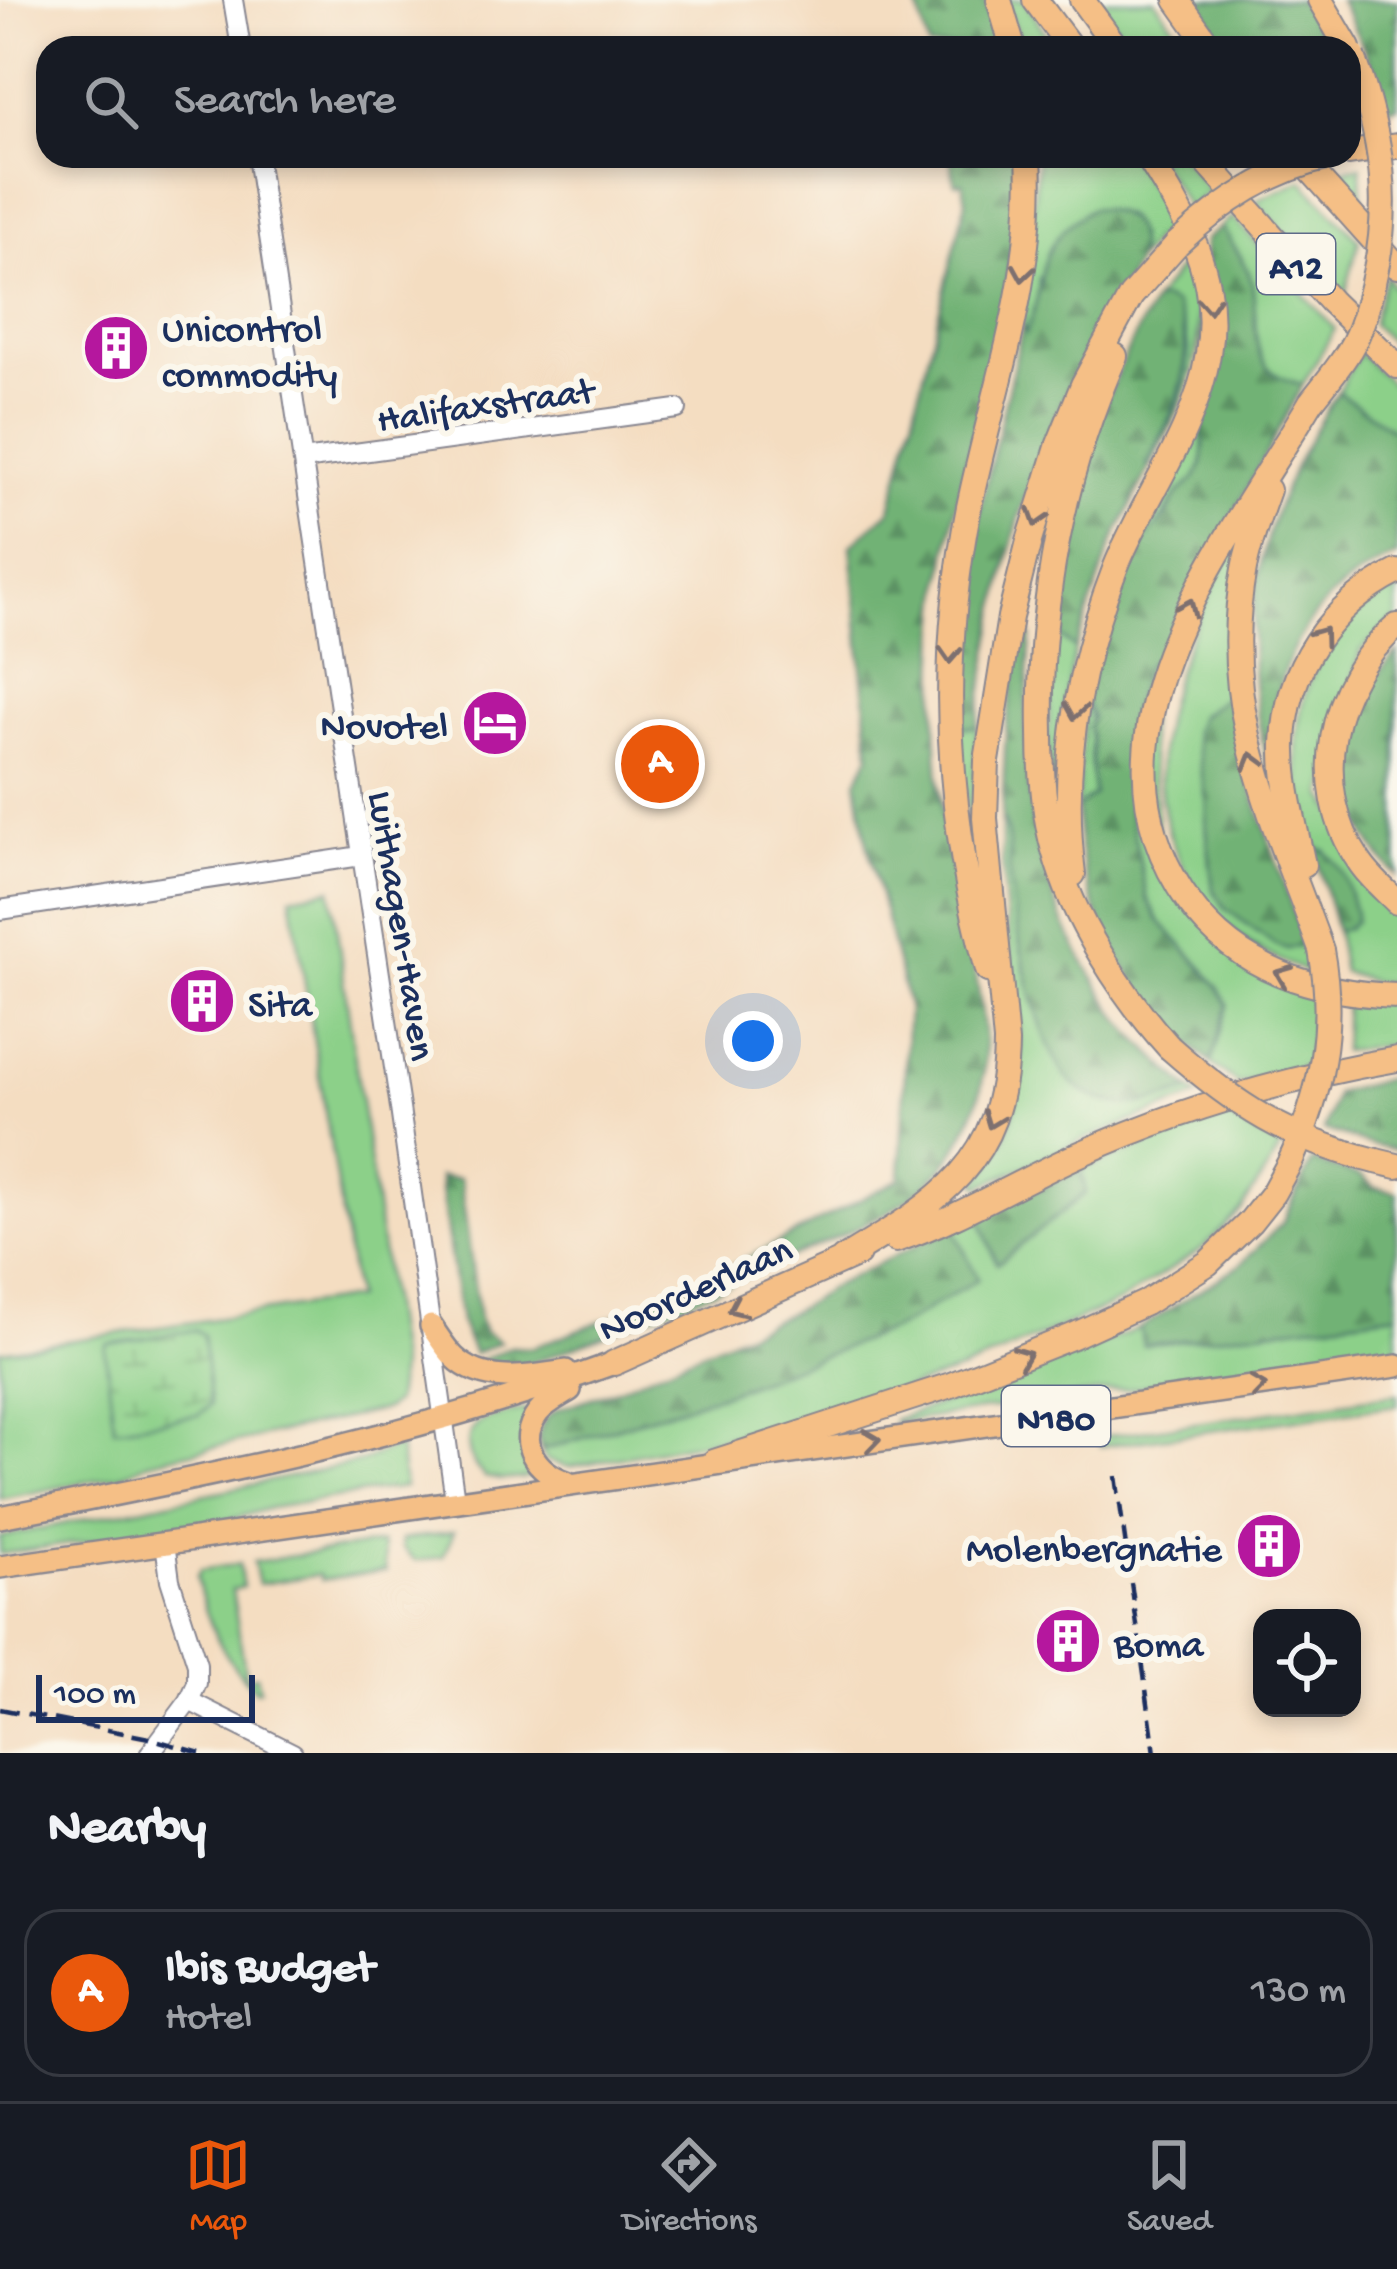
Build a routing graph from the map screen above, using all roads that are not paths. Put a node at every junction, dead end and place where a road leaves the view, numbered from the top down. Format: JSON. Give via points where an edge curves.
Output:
{"nodes":[{"id":1,"x":233,"y":0,"type":"edge"},
{"id":2,"x":999,"y":0,"type":"edge"},
{"id":3,"x":1035,"y":0,"type":"edge"},
{"id":4,"x":1082,"y":0,"type":"edge"},
{"id":5,"x":1178,"y":0,"type":"edge"},
{"id":6,"x":1320,"y":0,"type":"edge"},
{"id":7,"x":239,"y":36,"type":"edge"},
{"id":8,"x":1009,"y":36,"type":"edge"},
{"id":9,"x":1062,"y":36,"type":"edge"},
{"id":10,"x":1108,"y":36,"type":"edge"},
{"id":11,"x":1203,"y":36,"type":"edge"},
{"id":12,"x":1341,"y":36,"type":"edge"},
{"id":13,"x":1361,"y":79,"type":"edge"},
{"id":14,"x":1397,"y":146,"type":"edge"},
{"id":15,"x":1361,"y":151,"type":"edge"},
{"id":16,"x":259,"y":168,"type":"edge"},
{"id":17,"x":1029,"y":168,"type":"edge"},
{"id":18,"x":1154,"y":168,"type":"edge"},
{"id":19,"x":1212,"y":168,"type":"edge"},
{"id":20,"x":1292,"y":168,"type":"edge"},
{"id":21,"x":1309,"y":168,"type":"edge"},
{"id":22,"x":1397,"y":266,"type":"edge"},
{"id":23,"x":1137,"y":298,"type":"junction"},
{"id":24,"x":1397,"y":366,"type":"edge"},
{"id":25,"x":676,"y":409,"type":"dead end"},
{"id":26,"x":1280,"y":453,"type":"junction"},
{"id":27,"x":303,"y":460,"type":"junction"},
{"id":28,"x":1397,"y":572,"type":"edge"},
{"id":29,"x":1397,"y":626,"type":"edge"},
{"id":30,"x":361,"y":856,"type":"junction"},
{"id":31,"x":1397,"y":902,"type":"edge"},
{"id":32,"x":0,"y":910,"type":"edge"},
{"id":33,"x":1083,"y":917,"type":"junction"},
{"id":34,"x":1321,"y":950,"type":"junction"},
{"id":35,"x":1397,"y":996,"type":"edge"},
{"id":36,"x":1004,"y":1005,"type":"junction"},
{"id":37,"x":1397,"y":1059,"type":"edge"},
{"id":38,"x":1387,"y":1164,"type":"edge"},
{"id":39,"x":843,"y":1259,"type":"junction"},
{"id":40,"x":431,"y":1326,"type":"junction"},
{"id":41,"x":614,"y":1364,"type":"junction"},
{"id":42,"x":1397,"y":1366,"type":"edge"},
{"id":43,"x":445,"y":1420,"type":"junction"},
{"id":44,"x":714,"y":1462,"type":"junction"},
{"id":45,"x":574,"y":1484,"type":"junction"},
{"id":46,"x":455,"y":1500,"type":"junction"},
{"id":47,"x":0,"y":1517,"type":"edge"},
{"id":48,"x":165,"y":1543,"type":"junction"},
{"id":49,"x":0,"y":1567,"type":"edge"},
{"id":50,"x":189,"y":1701,"type":"junction"},
{"id":51,"x":150,"y":1753,"type":"edge"},
{"id":52,"x":293,"y":1753,"type":"edge"}],
"edges":[{"from":1,"to":7,"type":"street"},
{"from":2,"to":8,"type":"highway"},
{"from":3,"to":9,"type":"highway"},
{"from":4,"to":10,"type":"highway"},
{"from":5,"to":11,"type":"highway"},
{"from":6,"to":12,"type":"highway"},
{"from":13,"to":26,"type":"highway","bridge":true,"via":[[1382,152],[1381,250],[1352,347]]},
{"from":14,"to":15,"type":"highway"},
{"from":16,"to":27,"type":"street","name":"Luithagen-Haven"},
{"from":17,"to":36,"type":"highway","one_way":true,"via":[[1024,270],[970,502],[950,646],[955,802],[979,934]]},
{"from":18,"to":33,"type":"highway","one_way":true,"via":[[1201,255],[1209,350],[1184,431],[1117,566],[1081,679],[1068,814]]},
{"from":19,"to":24,"type":"highway","number":"A12"},
{"from":20,"to":23,"type":"highway","bridge":true,"via":[[1221,206],[1177,244]]},
{"from":21,"to":22,"type":"highway","number":"A12"},
{"from":23,"to":33,"type":"highway","via":[[1082,439],[1048,596],[1045,805],[1060,869]]},
{"from":23,"to":36,"type":"highway","one_way":true,"via":[[1083,385],[1059,444],[1002,658],[985,818]]},
{"from":25,"to":27,"type":"street","name":"Halifaxstraat"},
{"from":34,"to":26,"type":"highway","one_way":true,"via":[[1255,771],[1240,698],[1244,568]]},
{"from":35,"to":26,"type":"highway","one_way":true,"via":[[1295,981],[1240,953],[1186,898],[1153,832],[1149,729],[1167,657],[1206,571]]},
{"from":27,"to":30,"type":"street","name":"Luithagen-Haven"},
{"from":34,"to":28,"type":"highway","one_way":true,"via":[[1286,781],[1290,700],[1327,626]]},
{"from":29,"to":31,"type":"highway","via":[[1347,686],[1330,767],[1351,847]]},
{"from":30,"to":32,"type":"street"},
{"from":30,"to":40,"type":"street","name":"Luithagen-Haven"},
{"from":33,"to":38,"type":"highway","bridge":true,"via":[[1142,1016],[1213,1085],[1287,1132]]},
{"from":44,"to":34,"type":"highway","one_way":true,"bridge":true,"via":[[951,1385],[1145,1303],[1208,1263],[1273,1192],[1310,1116],[1328,1012]]},
{"from":36,"to":39,"type":"highway","one_way":true,"via":[[1006,1073],[978,1153],[933,1202]]},
{"from":37,"to":39,"type":"highway","name":"Noorderlaan","via":[[1197,1107]]},
{"from":39,"to":41,"type":"highway","name":"Noorderlaan","one_way":true},
{"from":40,"to":41,"type":"main road","via":[[454,1357],[492,1375]]},
{"from":40,"to":43,"type":"street","name":"Luithagen-Haven"},
{"from":41,"to":43,"type":"main road","name":"Noorderlaan"},
{"from":41,"to":45,"type":"main road","via":[[549,1402],[529,1432],[538,1466]]},
{"from":44,"to":42,"type":"main road","number":"N180","one_way":true},
{"from":43,"to":46,"type":"street","name":"Luithagen-Haven"},
{"from":43,"to":47,"type":"main road","name":"Noorderlaan"},
{"from":44,"to":45,"type":"main road","number":"N180"},
{"from":45,"to":46,"type":"main road","number":"N180"},
{"from":46,"to":48,"type":"main road","number":"N180"},
{"from":48,"to":49,"type":"main road","number":"N180"},
{"from":48,"to":50,"type":"street","via":[[197,1664]]},
{"from":50,"to":51,"type":"street"},
{"from":50,"to":52,"type":"street"}]}
